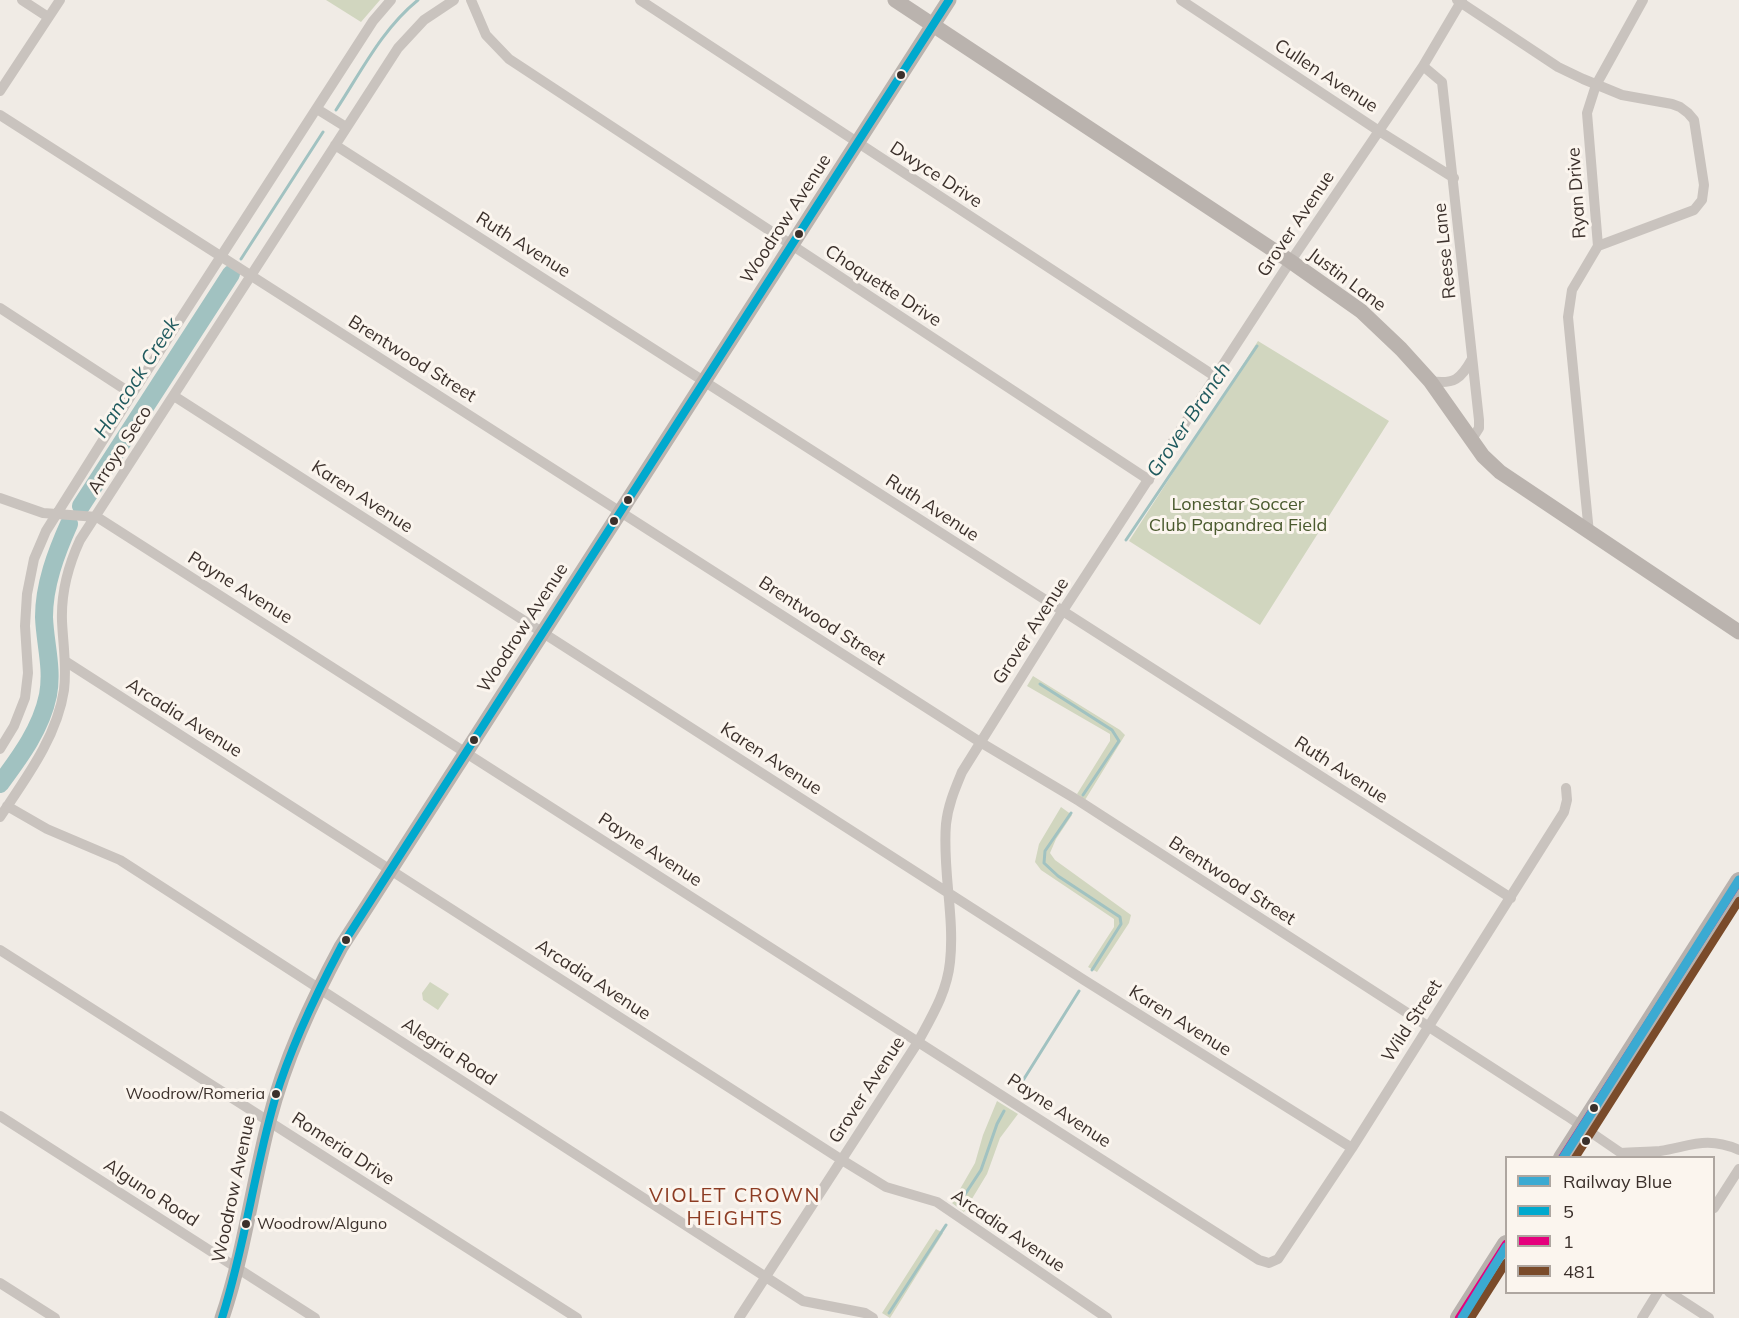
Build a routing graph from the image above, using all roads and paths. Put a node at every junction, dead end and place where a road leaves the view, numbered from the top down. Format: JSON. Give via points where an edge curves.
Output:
{"nodes":[{"id":1,"x":22,"y":0,"type":"edge"},
{"id":2,"x":60,"y":0,"type":"edge"},
{"id":3,"x":390,"y":0,"type":"edge"},
{"id":4,"x":454,"y":0,"type":"edge"},
{"id":5,"x":471,"y":0,"type":"edge"},
{"id":6,"x":640,"y":0,"type":"edge"},
{"id":7,"x":895,"y":0,"type":"edge"},
{"id":8,"x":950,"y":0,"type":"edge"},
{"id":9,"x":1180,"y":0,"type":"edge"},
{"id":10,"x":1643,"y":0,"type":"edge"},
{"id":11,"x":1460,"y":1,"type":"edge"},
{"id":12,"x":48,"y":17,"type":"junction"},
{"id":13,"x":933,"y":25,"type":"junction"},
{"id":14,"x":1424,"y":66,"type":"junction"},
{"id":15,"x":1596,"y":85,"type":"junction"},
{"id":16,"x":0,"y":91,"type":"edge"},
{"id":17,"x":317,"y":109,"type":"junction"},
{"id":18,"x":0,"y":115,"type":"edge"},
{"id":19,"x":346,"y":127,"type":"junction"},
{"id":20,"x":1379,"y":131,"type":"junction"},
{"id":21,"x":858,"y":143,"type":"junction"},
{"id":22,"x":335,"y":145,"type":"junction"},
{"id":23,"x":1454,"y":178,"type":"junction"},
{"id":24,"x":792,"y":246,"type":"junction"},
{"id":25,"x":1598,"y":246,"type":"junction"},
{"id":26,"x":221,"y":256,"type":"junction"},
{"id":27,"x":1290,"y":261,"type":"junction"},
{"id":28,"x":251,"y":276,"type":"junction"},
{"id":29,"x":0,"y":308,"type":"edge"},
{"id":30,"x":1472,"y":359,"type":"junction"},
{"id":31,"x":1216,"y":377,"type":"junction"},
{"id":32,"x":705,"y":381,"type":"junction"},
{"id":33,"x":1430,"y":381,"type":"junction"},
{"id":34,"x":132,"y":394,"type":"junction"},
{"id":35,"x":174,"y":396,"type":"junction"},
{"id":36,"x":1472,"y":439,"type":"junction"},
{"id":37,"x":1149,"y":480,"type":"junction"},
{"id":38,"x":0,"y":498,"type":"edge"},
{"id":39,"x":621,"y":511,"type":"junction"},
{"id":40,"x":57,"y":513,"type":"junction"},
{"id":41,"x":97,"y":517,"type":"junction"},
{"id":42,"x":1589,"y":533,"type":"junction"},
{"id":43,"x":1062,"y":612,"type":"junction"},
{"id":44,"x":1739,"y":632,"type":"edge"},
{"id":45,"x":544,"y":633,"type":"junction"},
{"id":46,"x":65,"y":661,"type":"junction"},
{"id":47,"x":980,"y":742,"type":"junction"},
{"id":48,"x":0,"y":749,"type":"edge"},
{"id":49,"x":467,"y":752,"type":"junction"},
{"id":50,"x":1566,"y":788,"type":"dead end"},
{"id":51,"x":7,"y":806,"type":"junction"},
{"id":52,"x":0,"y":817,"type":"edge"},
{"id":53,"x":391,"y":870,"type":"junction"},
{"id":54,"x":1739,"y":881,"type":"edge"},
{"id":55,"x":949,"y":892,"type":"junction"},
{"id":56,"x":1511,"y":898,"type":"junction"},
{"id":57,"x":0,"y":950,"type":"edge"},
{"id":58,"x":319,"y":988,"type":"junction"},
{"id":59,"x":1427,"y":1027,"type":"junction"},
{"id":60,"x":918,"y":1042,"type":"junction"},
{"id":61,"x":0,"y":1116,"type":"edge"},
{"id":62,"x":269,"y":1121,"type":"junction"},
{"id":63,"x":1582,"y":1126,"type":"junction"},
{"id":64,"x":1352,"y":1148,"type":"junction"},
{"id":65,"x":1739,"y":1149,"type":"edge"},
{"id":66,"x":1622,"y":1155,"type":"edge"},
{"id":67,"x":1563,"y":1156,"type":"edge"},
{"id":68,"x":842,"y":1160,"type":"junction"},
{"id":69,"x":1739,"y":1169,"type":"edge"},
{"id":70,"x":1715,"y":1205,"type":"edge"},
{"id":71,"x":1505,"y":1246,"type":"edge"},
{"id":72,"x":1269,"y":1263,"type":"joint"},
{"id":73,"x":237,"y":1268,"type":"junction"},
{"id":74,"x":766,"y":1276,"type":"junction"},
{"id":75,"x":0,"y":1283,"type":"edge"},
{"id":76,"x":1657,"y":1294,"type":"edge"},
{"id":77,"x":1671,"y":1294,"type":"edge"},
{"id":78,"x":55,"y":1318,"type":"edge"},
{"id":79,"x":222,"y":1318,"type":"edge"},
{"id":80,"x":315,"y":1318,"type":"edge"},
{"id":81,"x":578,"y":1318,"type":"edge"},
{"id":82,"x":739,"y":1318,"type":"edge"},
{"id":83,"x":873,"y":1318,"type":"edge"},
{"id":84,"x":1107,"y":1318,"type":"edge"},
{"id":85,"x":1459,"y":1318,"type":"edge"},
{"id":86,"x":1642,"y":1318,"type":"edge"},
{"id":87,"x":1708,"y":1318,"type":"edge"}],
"edges":[{"from":1,"to":12,"type":"street"},
{"from":2,"to":12,"type":"street"},
{"from":3,"to":17,"type":"street","name":"Arroyo Seco"},
{"from":4,"to":19,"type":"street","name":"Arroyo Seco","via":[[406,38]]},
{"from":5,"to":24,"type":"street","name":"Choquette Drive","via":[[486,35],[509,59]]},
{"from":6,"to":21,"type":"street","name":"Dwyce Drive"},
{"from":7,"to":13,"type":"street","name":"Justin Lane"},
{"from":8,"to":13,"type":"street","name":"Woodrow Avenue"},
{"from":9,"to":20,"type":"street","name":"Cullen Avenue"},
{"from":10,"to":15,"type":"street","name":"Ryan Drive"},
{"from":11,"to":14,"type":"street","name":"Grover Avenue"},
{"from":11,"to":15,"type":"street","via":[[1558,67]]},
{"from":12,"to":16,"type":"street"},
{"from":13,"to":21,"type":"street","name":"Woodrow Avenue"},
{"from":13,"to":27,"type":"street","name":"Justin Lane"},
{"from":14,"to":20,"type":"street","name":"Grover Avenue"},
{"from":14,"to":23,"type":"street","name":"Reese Lane","via":[[1442,82]]},
{"from":15,"to":25,"type":"street","name":"Ryan Drive","via":[[1587,113]]},
{"from":15,"to":25,"type":"street","via":[[1622,95],[1672,104],[1688,113],[1694,120],[1704,185],[1702,200],[1694,210]]},
{"from":17,"to":19,"type":"street"},
{"from":17,"to":26,"type":"street","name":"Arroyo Seco"},
{"from":18,"to":26,"type":"street","name":"Brentwood Street"},
{"from":19,"to":22,"type":"street","name":"Arroyo Seco"},
{"from":20,"to":23,"type":"street","name":"Cullen Avenue"},
{"from":20,"to":27,"type":"street","name":"Grover Avenue"},
{"from":21,"to":24,"type":"street","name":"Woodrow Avenue"},
{"from":21,"to":31,"type":"street","name":"Dwyce Drive"},
{"from":22,"to":28,"type":"street","name":"Arroyo Seco"},
{"from":22,"to":32,"type":"street","name":"Ruth Avenue"},
{"from":23,"to":30,"type":"street","name":"Reese Lane"},
{"from":24,"to":32,"type":"street","name":"Woodrow Avenue"},
{"from":24,"to":37,"type":"street","name":"Choquette Drive"},
{"from":25,"to":42,"type":"street","name":"Ryan Drive","via":[[1572,290],[1568,317]]},
{"from":26,"to":28,"type":"street","name":"Brentwood Street"},
{"from":26,"to":34,"type":"street","name":"Arroyo Seco"},
{"from":27,"to":31,"type":"street","name":"Grover Avenue"},
{"from":27,"to":33,"type":"street","name":"Justin Lane","via":[[1361,311]]},
{"from":28,"to":35,"type":"street","name":"Arroyo Seco"},
{"from":28,"to":39,"type":"street","name":"Brentwood Street"},
{"from":29,"to":34,"type":"street"},
{"from":30,"to":33,"type":"street","via":[[1463,376]]},
{"from":30,"to":36,"type":"street","name":"Reese Lane","via":[[1479,428]]},
{"from":31,"to":37,"type":"street","name":"Grover Avenue"},
{"from":32,"to":39,"type":"street","name":"Woodrow Avenue"},
{"from":32,"to":43,"type":"street","name":"Ruth Avenue"},
{"from":33,"to":36,"type":"street","name":"Justin Lane"},
{"from":34,"to":40,"type":"street","name":"Arroyo Seco"},
{"from":35,"to":41,"type":"street","name":"Arroyo Seco"},
{"from":35,"to":45,"type":"street","name":"Karen Avenue"},
{"from":36,"to":42,"type":"street","name":"Justin Lane","via":[[1500,472]]},
{"from":37,"to":43,"type":"street","name":"Grover Avenue"},
{"from":38,"to":40,"type":"street","name":"Payne Avenue","via":[[43,513]]},
{"from":39,"to":45,"type":"street","name":"Woodrow Avenue"},
{"from":39,"to":47,"type":"street","name":"Brentwood Street"},
{"from":40,"to":41,"type":"street","name":"Payne Avenue"},
{"from":40,"to":48,"type":"street","name":"Arroyo Seco","via":[[40,544],[30,576],[25,698]]},
{"from":41,"to":46,"type":"street","name":"Arroyo Seco","via":[[75,551],[65,585]]},
{"from":41,"to":49,"type":"street","name":"Payne Avenue"},
{"from":42,"to":44,"type":"street","name":"Justin Lane"},
{"from":43,"to":47,"type":"street","name":"Grover Avenue"},
{"from":43,"to":56,"type":"street","name":"Ruth Avenue"},
{"from":45,"to":49,"type":"street","name":"Woodrow Avenue"},
{"from":45,"to":55,"type":"street","name":"Karen Avenue"},
{"from":46,"to":51,"type":"street","name":"Arroyo Seco","via":[[55,724]]},
{"from":46,"to":53,"type":"street","name":"Arcadia Avenue"},
{"from":47,"to":55,"type":"street","name":"Grover Avenue","via":[[962,772],[946,823]]},
{"from":47,"to":59,"type":"street","name":"Brentwood Street","via":[[1079,801]]},
{"from":49,"to":53,"type":"street","name":"Woodrow Avenue"},
{"from":49,"to":60,"type":"street","name":"Payne Avenue"},
{"from":50,"to":56,"type":"street","name":"Wild Street","via":[[1564,812]]},
{"from":51,"to":52,"type":"street","name":"Arroyo Seco"},
{"from":51,"to":58,"type":"street","name":"Alegria Road","via":[[47,829],[120,860]]},
{"from":53,"to":58,"type":"street","name":"Woodrow Avenue"},
{"from":53,"to":68,"type":"street","name":"Arcadia Avenue"},
{"from":54,"to":63,"type":"main road"},
{"from":55,"to":60,"type":"street","name":"Grover Avenue","via":[[950,963],[936,1010]]},
{"from":55,"to":64,"type":"street","name":"Karen Avenue"},
{"from":56,"to":59,"type":"street","name":"Wild Street"},
{"from":57,"to":62,"type":"street","name":"Romeria Drive"},
{"from":58,"to":62,"type":"street","name":"Woodrow Avenue","via":[[290,1053]]},
{"from":58,"to":74,"type":"street","name":"Alegria Road"},
{"from":59,"to":63,"type":"street","name":"Brentwood Street"},
{"from":59,"to":64,"type":"street","name":"Wild Street"},
{"from":60,"to":68,"type":"street","name":"Grover Avenue"},
{"from":60,"to":72,"type":"street","name":"Payne Avenue"},
{"from":61,"to":73,"type":"street","name":"Alguno Road"},
{"from":62,"to":73,"type":"street","name":"Woodrow Avenue"},
{"from":62,"to":81,"type":"street","name":"Romeria Drive"},
{"from":63,"to":66,"type":"street","name":"Brentwood Street"},
{"from":63,"to":67,"type":"main road"},
{"from":64,"to":72,"type":"street","name":"Wild Street","via":[[1278,1259]]},
{"from":65,"to":66,"type":"street","via":[[1700,1142]]},
{"from":68,"to":74,"type":"street","name":"Grover Avenue"},
{"from":68,"to":84,"type":"street","name":"Arcadia Avenue","via":[[886,1187],[937,1202]]},
{"from":69,"to":70,"type":"street"},
{"from":71,"to":85,"type":"main road"},
{"from":73,"to":79,"type":"street","name":"Woodrow Avenue"},
{"from":73,"to":80,"type":"street","name":"Alguno Road"},
{"from":74,"to":82,"type":"street","name":"Grover Avenue"},
{"from":74,"to":83,"type":"street","name":"Alegria Road","via":[[803,1300]]},
{"from":75,"to":78,"type":"street"},
{"from":76,"to":86,"type":"street"},
{"from":77,"to":87,"type":"street"}]}
